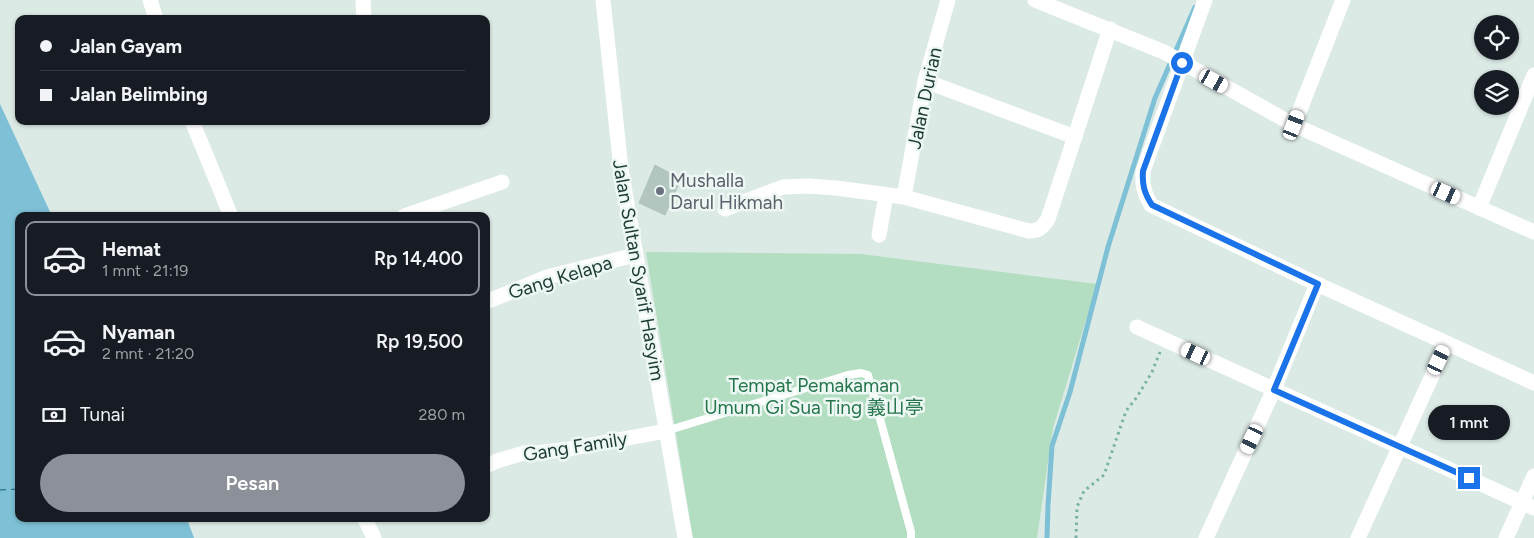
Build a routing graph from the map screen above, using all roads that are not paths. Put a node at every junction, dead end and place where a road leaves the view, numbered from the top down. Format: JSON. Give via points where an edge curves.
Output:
{"nodes":[{"id":1,"x":150,"y":0,"type":"edge"},
{"id":2,"x":363,"y":0,"type":"edge"},
{"id":3,"x":603,"y":0,"type":"edge"},
{"id":4,"x":948,"y":0,"type":"edge"},
{"id":5,"x":1035,"y":0,"type":"edge"},
{"id":6,"x":1205,"y":0,"type":"edge"},
{"id":7,"x":1343,"y":0,"type":"edge"},
{"id":8,"x":155,"y":15,"type":"edge"},
{"id":9,"x":364,"y":15,"type":"edge"},
{"id":10,"x":1110,"y":30,"type":"junction"},
{"id":11,"x":1182,"y":63,"type":"junction"},
{"id":12,"x":1534,"y":76,"type":"edge"},
{"id":13,"x":925,"y":81,"type":"junction"},
{"id":14,"x":194,"y":125,"type":"edge"},
{"id":15,"x":1294,"y":125,"type":"junction"},
{"id":16,"x":1075,"y":137,"type":"junction"},
{"id":17,"x":502,"y":182,"type":"dead end"},
{"id":18,"x":886,"y":195,"type":"junction"},
{"id":19,"x":904,"y":197,"type":"junction"},
{"id":20,"x":1480,"y":208,"type":"junction"},
{"id":21,"x":725,"y":209,"type":"dead end"},
{"id":22,"x":229,"y":212,"type":"edge"},
{"id":23,"x":416,"y":212,"type":"edge"},
{"id":24,"x":1534,"y":232,"type":"edge"},
{"id":25,"x":879,"y":235,"type":"dead end"},
{"id":26,"x":635,"y":255,"type":"junction"},
{"id":27,"x":1318,"y":284,"type":"junction"},
{"id":28,"x":490,"y":300,"type":"edge"},
{"id":29,"x":1137,"y":327,"type":"dead end"},
{"id":30,"x":1447,"y":343,"type":"junction"},
{"id":31,"x":1534,"y":383,"type":"edge"},
{"id":32,"x":1274,"y":390,"type":"junction"},
{"id":33,"x":666,"y":431,"type":"junction"},
{"id":34,"x":1399,"y":446,"type":"junction"},
{"id":35,"x":490,"y":464,"type":"edge"},
{"id":36,"x":1534,"y":476,"type":"edge"},
{"id":37,"x":1528,"y":506,"type":"edge"},
{"id":38,"x":370,"y":522,"type":"edge"},
{"id":39,"x":374,"y":538,"type":"edge"},
{"id":40,"x":685,"y":538,"type":"edge"},
{"id":41,"x":911,"y":538,"type":"edge"},
{"id":42,"x":1206,"y":538,"type":"edge"},
{"id":43,"x":1358,"y":538,"type":"edge"},
{"id":44,"x":1506,"y":538,"type":"edge"}],
"edges":[{"from":1,"to":8,"type":"street"},
{"from":2,"to":9,"type":"street"},
{"from":3,"to":26,"type":"street","name":"Jalan Sultan Syarif Hasyim","via":[[620,169]]},
{"from":4,"to":13,"type":"street","name":"Jalan Durian"},
{"from":5,"to":10,"type":"street"},
{"from":6,"to":11,"type":"street"},
{"from":7,"to":15,"type":"street"},
{"from":10,"to":11,"type":"street"},
{"from":10,"to":16,"type":"street"},
{"from":11,"to":15,"type":"street"},
{"from":11,"to":27,"type":"street","via":[[1143,171],[1145,195],[1152,205]]},
{"from":12,"to":20,"type":"street"},
{"from":13,"to":16,"type":"street"},
{"from":13,"to":19,"type":"street","name":"Jalan Durian"},
{"from":14,"to":22,"type":"street"},
{"from":15,"to":20,"type":"street"},
{"from":16,"to":19,"type":"street","via":[[1048,219],[1035,231]]},
{"from":17,"to":23,"type":"street"},
{"from":18,"to":19,"type":"street"},
{"from":18,"to":21,"type":"street","via":[[808,186],[783,187]]},
{"from":18,"to":25,"type":"street"},
{"from":20,"to":24,"type":"street"},
{"from":26,"to":28,"type":"street","name":"Gang Kelapa","via":[[547,277]]},
{"from":26,"to":33,"type":"street","name":"Jalan Sultan Syarif Hasyim"},
{"from":27,"to":30,"type":"street"},
{"from":27,"to":32,"type":"street"},
{"from":29,"to":32,"type":"street"},
{"from":30,"to":31,"type":"street"},
{"from":30,"to":34,"type":"street"},
{"from":32,"to":34,"type":"street"},
{"from":32,"to":42,"type":"street"},
{"from":33,"to":35,"type":"street","name":"Gang Family","via":[[569,449],[524,453]]},
{"from":33,"to":40,"type":"street","name":"Jalan Sultan Syarif Hasyim"},
{"from":33,"to":41,"type":"lane","via":[[848,375],[868,375]]},
{"from":34,"to":37,"type":"street"},
{"from":34,"to":43,"type":"street"},
{"from":36,"to":37,"type":"street"},
{"from":37,"to":44,"type":"street"},
{"from":38,"to":39,"type":"street"}]}
